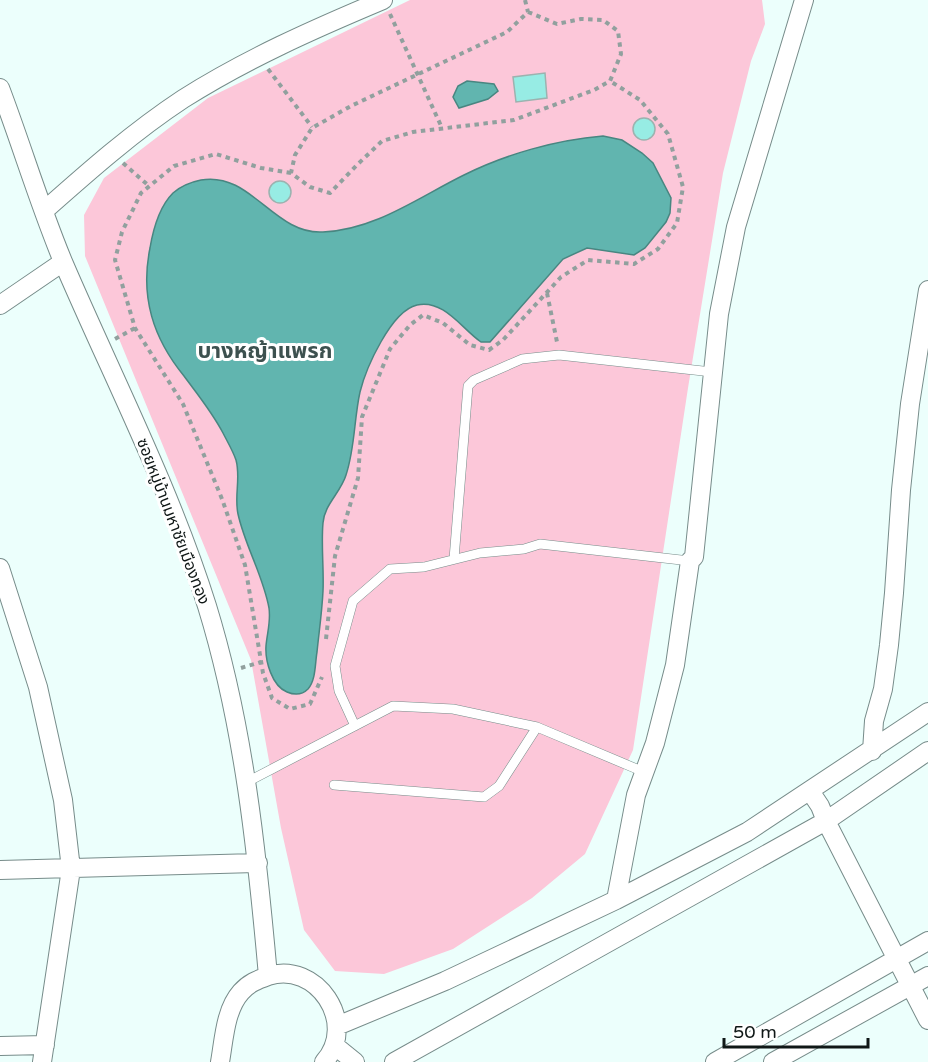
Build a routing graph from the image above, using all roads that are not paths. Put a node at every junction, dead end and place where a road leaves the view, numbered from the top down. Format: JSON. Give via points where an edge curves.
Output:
{"nodes":[{"id":1,"x":790,"y":0,"type":"edge"},
{"id":2,"x":804,"y":0,"type":"edge"},
{"id":3,"x":386,"y":5,"type":"edge"},
{"id":4,"x":790,"y":44,"type":"junction"},
{"id":5,"x":1,"y":92,"type":"edge"},
{"id":6,"x":45,"y":210,"type":"junction"},
{"id":7,"x":63,"y":262,"type":"junction"},
{"id":8,"x":928,"y":290,"type":"edge"},
{"id":9,"x":0,"y":305,"type":"edge"},
{"id":10,"x":712,"y":372,"type":"junction"},
{"id":11,"x":454,"y":559,"type":"junction"},
{"id":12,"x":690,"y":561,"type":"junction"},
{"id":13,"x":0,"y":568,"type":"edge"},
{"id":14,"x":928,"y":712,"type":"edge"},
{"id":15,"x":356,"y":726,"type":"junction"},
{"id":16,"x":537,"y":727,"type":"junction"},
{"id":17,"x":872,"y":751,"type":"junction"},
{"id":18,"x":928,"y":751,"type":"edge"},
{"id":19,"x":644,"y":772,"type":"junction"},
{"id":20,"x":245,"y":783,"type":"junction"},
{"id":21,"x":334,"y":785,"type":"dead end"},
{"id":22,"x":810,"y":791,"type":"junction"},
{"id":23,"x":826,"y":821,"type":"junction"},
{"id":24,"x":258,"y":863,"type":"junction"},
{"id":25,"x":71,"y":869,"type":"junction"},
{"id":26,"x":0,"y":870,"type":"edge"},
{"id":27,"x":616,"y":900,"type":"junction"},
{"id":28,"x":928,"y":941,"type":"edge"},
{"id":29,"x":896,"y":958,"type":"junction"},
{"id":30,"x":268,"y":976,"type":"junction"},
{"id":31,"x":928,"y":976,"type":"edge"},
{"id":32,"x":910,"y":986,"type":"junction"},
{"id":33,"x":928,"y":1020,"type":"edge"},
{"id":34,"x":337,"y":1026,"type":"junction"},
{"id":35,"x":334,"y":1045,"type":"junction"},
{"id":36,"x":0,"y":1046,"type":"edge"},
{"id":37,"x":43,"y":1054,"type":"edge"},
{"id":38,"x":220,"y":1062,"type":"edge"},
{"id":39,"x":324,"y":1062,"type":"edge"},
{"id":40,"x":355,"y":1062,"type":"edge"},
{"id":41,"x":394,"y":1062,"type":"edge"},
{"id":42,"x":715,"y":1062,"type":"edge"},
{"id":43,"x":773,"y":1062,"type":"edge"}],
"edges":[{"from":1,"to":4,"type":"street"},
{"from":2,"to":4,"type":"street"},
{"from":3,"to":6,"type":"street","via":[[258,56],[183,99],[111,152]]},
{"from":4,"to":10,"type":"street","via":[[736,226]]},
{"from":5,"to":6,"type":"street","name":"ซอยหมู่บ้านมหาชัยเมืองทอง"},
{"from":6,"to":7,"type":"street","name":"ซอยหมู่บ้านมหาชัยเมืองทอง"},
{"from":7,"to":9,"type":"street"},
{"from":7,"to":20,"type":"street","name":"ซอยหมู่บ้านมหาชัยเมืองทอง","via":[[186,546],[207,607]]},
{"from":8,"to":17,"type":"street","via":[[910,404],[891,624]]},
{"from":10,"to":11,"type":"lane","via":[[559,355],[522,359],[474,380],[468,386]]},
{"from":10,"to":12,"type":"street","via":[[694,557]]},
{"from":11,"to":12,"type":"lane","via":[[540,544]]},
{"from":11,"to":15,"type":"lane","via":[[424,567],[390,569],[353,600],[335,666],[339,691]]},
{"from":12,"to":19,"type":"street","via":[[675,665]]},
{"from":13,"to":25,"type":"street","via":[[38,687],[63,800]]},
{"from":14,"to":17,"type":"street"},
{"from":15,"to":16,"type":"lane","via":[[393,706],[453,709]]},
{"from":15,"to":20,"type":"lane"},
{"from":16,"to":19,"type":"lane"},
{"from":16,"to":21,"type":"lane","via":[[499,786],[484,797]]},
{"from":17,"to":22,"type":"street"},
{"from":18,"to":23,"type":"street"},
{"from":19,"to":27,"type":"street","via":[[629,825]]},
{"from":20,"to":24,"type":"street","name":"ซอยหมู่บ้านมหาชัยเมืองทอง"},
{"from":22,"to":23,"type":"street"},
{"from":22,"to":27,"type":"street","via":[[747,832]]},
{"from":23,"to":29,"type":"street"},
{"from":23,"to":41,"type":"street"},
{"from":24,"to":25,"type":"street"},
{"from":24,"to":30,"type":"street","name":"ซอยหมู่บ้านมหาชัยเมืองทอง"},
{"from":25,"to":26,"type":"street"},
{"from":25,"to":37,"type":"street"},
{"from":27,"to":34,"type":"street","via":[[445,981]]},
{"from":28,"to":29,"type":"street"},
{"from":29,"to":32,"type":"street"},
{"from":29,"to":42,"type":"street"},
{"from":30,"to":34,"type":"street","via":[[297,975],[315,984],[333,1007]]},
{"from":30,"to":38,"type":"street","via":[[239,993],[228,1018]]},
{"from":31,"to":32,"type":"street"},
{"from":32,"to":33,"type":"street"},
{"from":32,"to":43,"type":"street"},
{"from":34,"to":35,"type":"street"},
{"from":35,"to":39,"type":"street"},
{"from":35,"to":40,"type":"street"},
{"from":36,"to":37,"type":"street"}]}
